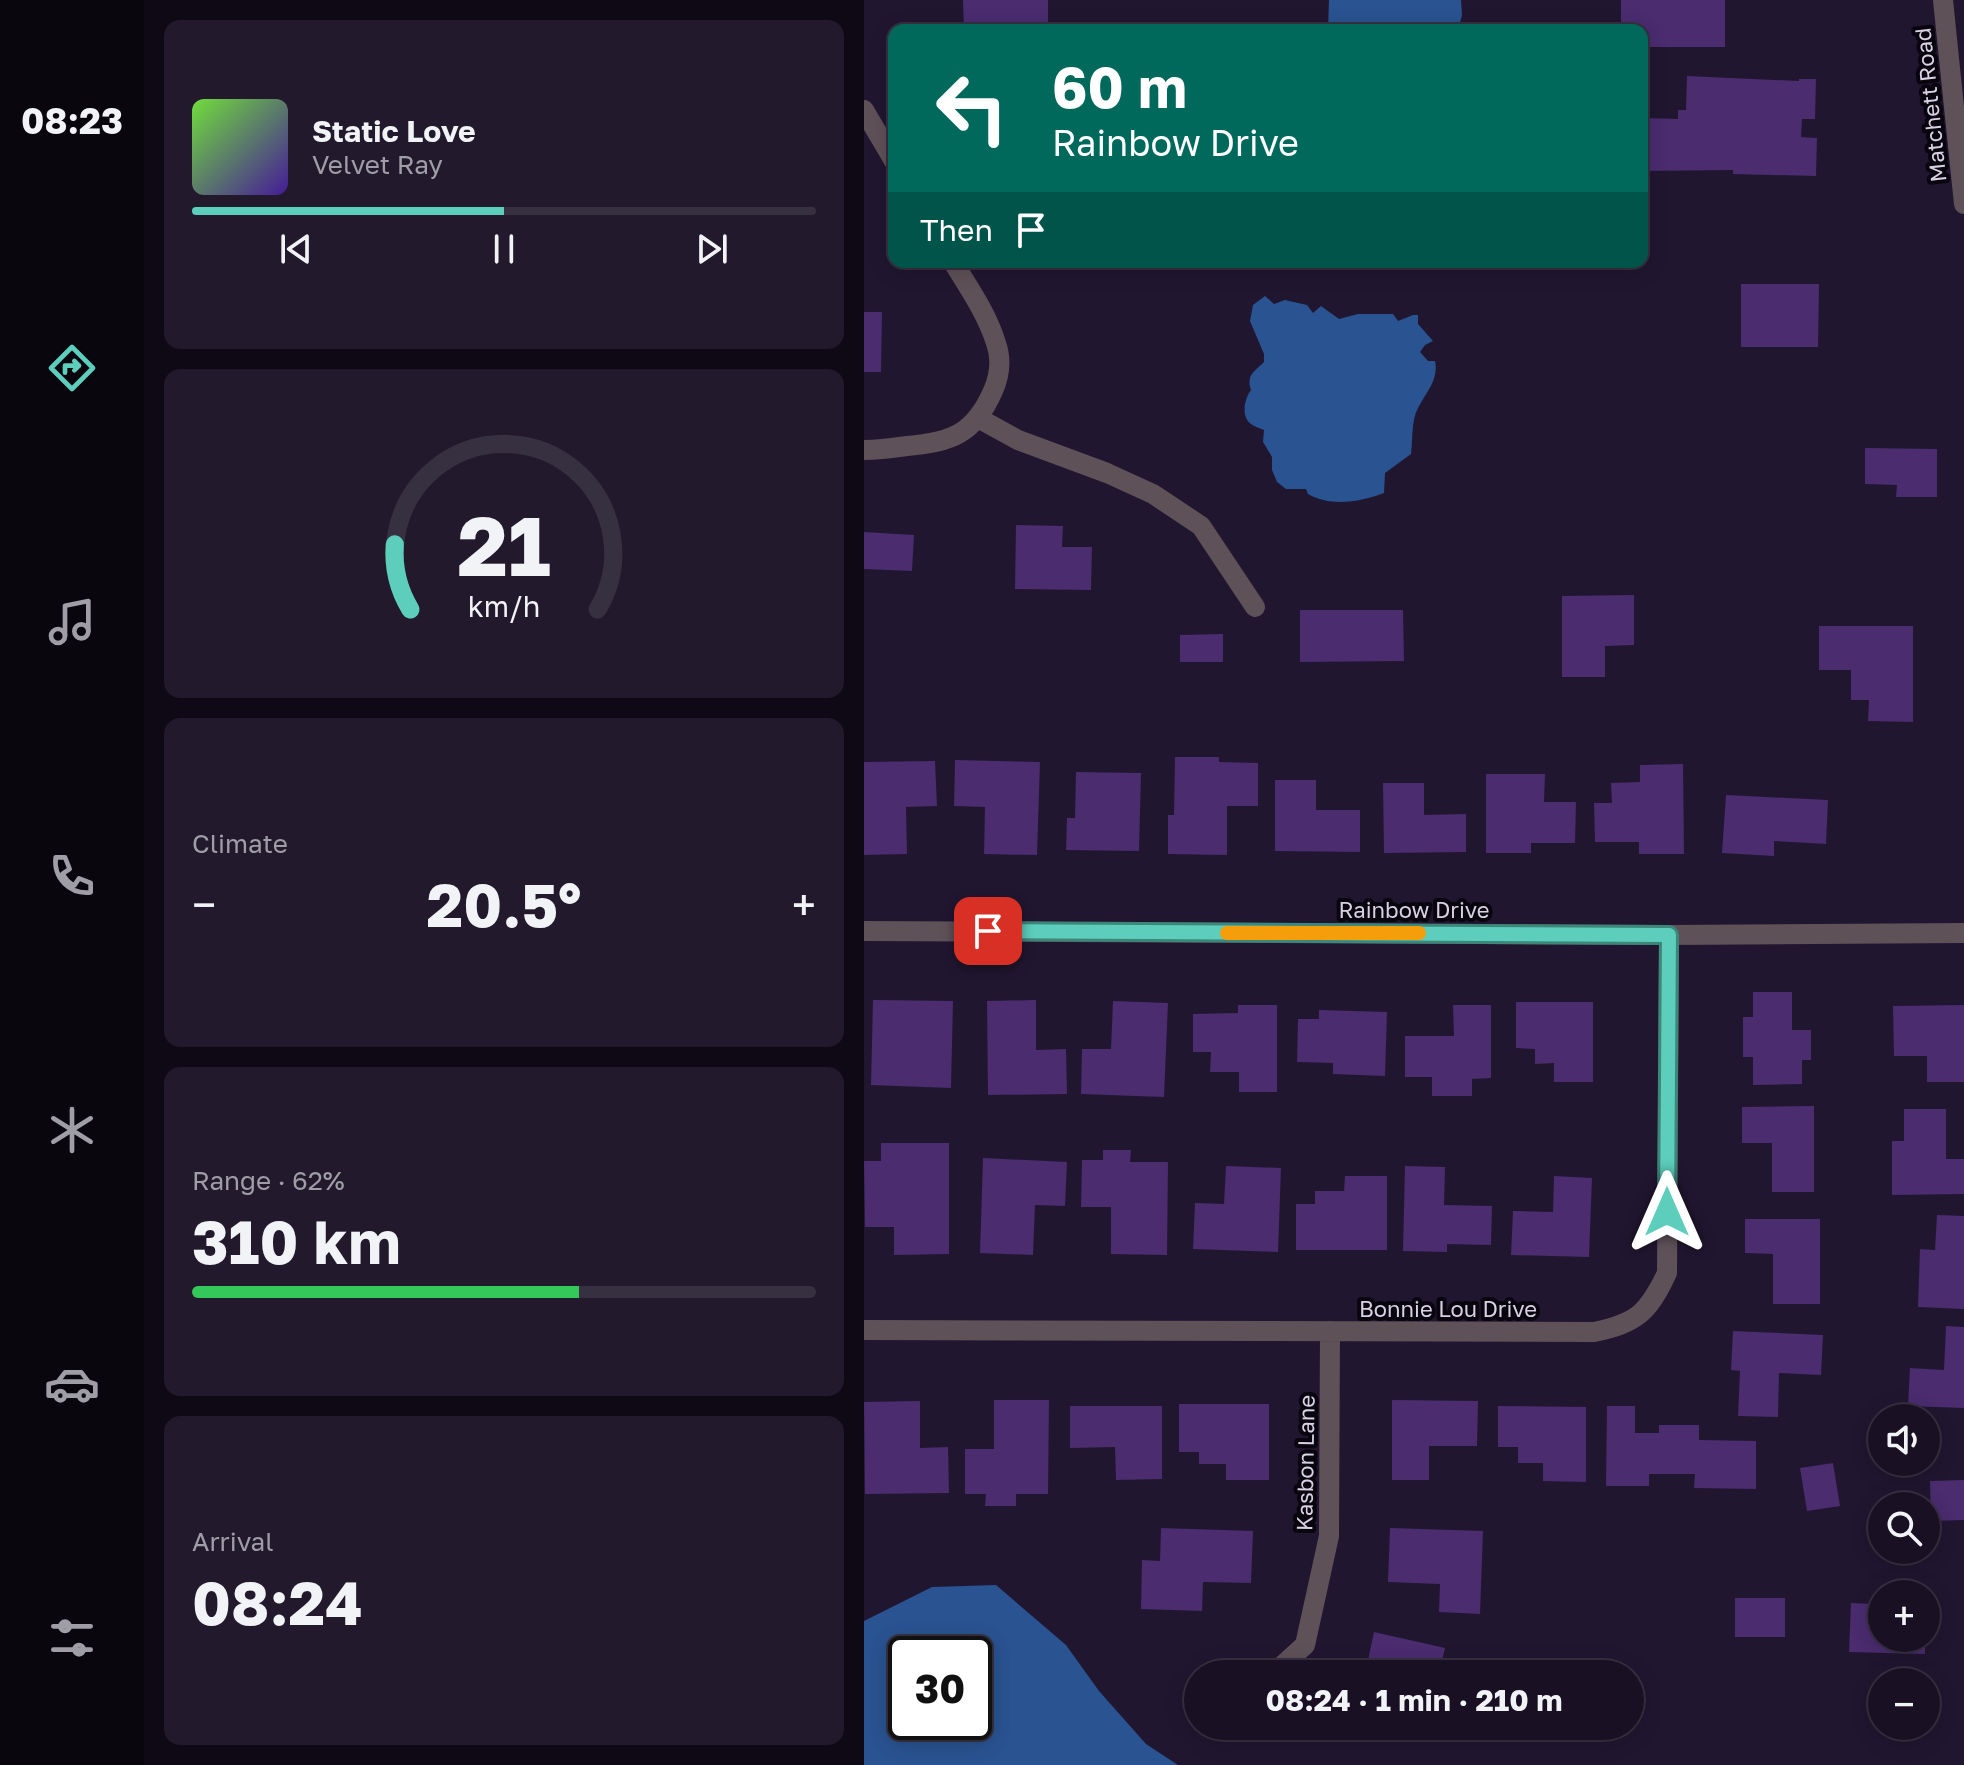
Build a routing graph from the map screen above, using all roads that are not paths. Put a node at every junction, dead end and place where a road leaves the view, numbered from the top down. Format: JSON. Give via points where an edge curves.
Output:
{"nodes":[{"id":1,"x":1943,"y":0,"type":"edge"},
{"id":2,"x":864,"y":110,"type":"edge"},
{"id":3,"x":888,"y":151,"type":"edge"},
{"id":4,"x":1964,"y":204,"type":"edge"},
{"id":5,"x":957,"y":268,"type":"edge"},
{"id":6,"x":978,"y":418,"type":"junction"},
{"id":7,"x":864,"y":450,"type":"edge"},
{"id":8,"x":1255,"y":607,"type":"dead end"},
{"id":9,"x":864,"y":931,"type":"edge"},
{"id":10,"x":1964,"y":933,"type":"edge"},
{"id":11,"x":1669,"y":935,"type":"junction"},
{"id":12,"x":864,"y":1330,"type":"edge"},
{"id":13,"x":1330,"y":1331,"type":"junction"},
{"id":14,"x":1288,"y":1660,"type":"edge"}],
"edges":[{"from":1,"to":4,"type":"street","name":"Matchett Road"},
{"from":2,"to":3,"type":"street"},
{"from":5,"to":6,"type":"street","via":[[997,345],[1000,375]]},
{"from":6,"to":7,"type":"street","via":[[956,437],[932,444]]},
{"from":6,"to":8,"type":"street","via":[[1018,440],[1153,494],[1201,526]]},
{"from":9,"to":11,"type":"street","name":"Rainbow Drive"},
{"from":10,"to":11,"type":"street","name":"Rainbow Drive"},
{"from":11,"to":13,"type":"street","name":"Bonnie Lou Drive","via":[[1667,1273],[1655,1299],[1617,1327],[1594,1332]]},
{"from":12,"to":13,"type":"street","name":"Bonnie Lou Drive"},
{"from":13,"to":14,"type":"street","name":"Kasbon Lane","via":[[1329,1536],[1305,1645]]}]}
